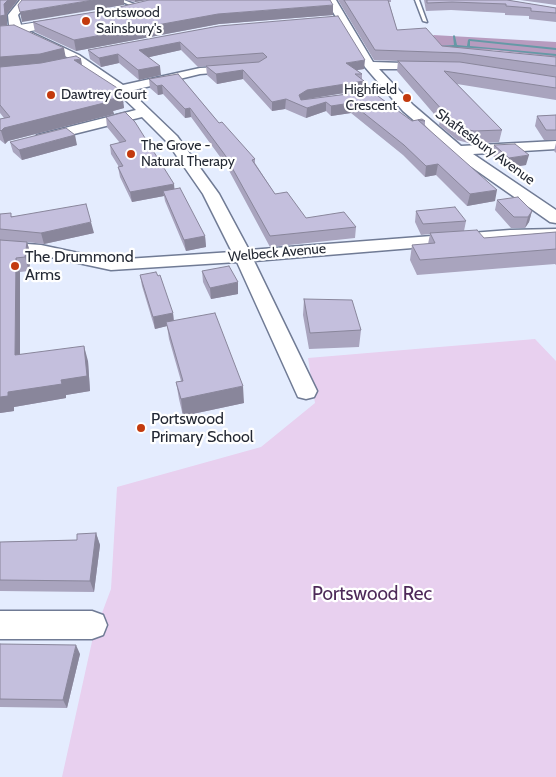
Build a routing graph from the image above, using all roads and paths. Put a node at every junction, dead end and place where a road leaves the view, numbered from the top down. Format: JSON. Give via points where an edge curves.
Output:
{"nodes":[{"id":1,"x":25,"y":0,"type":"edge"},
{"id":2,"x":331,"y":0,"type":"edge"},
{"id":3,"x":417,"y":0,"type":"edge"},
{"id":4,"x":154,"y":4,"type":"edge"},
{"id":5,"x":120,"y":6,"type":"edge"},
{"id":6,"x":83,"y":19,"type":"edge"},
{"id":7,"x":425,"y":21,"type":"dead end"},
{"id":8,"x":18,"y":30,"type":"junction"},
{"id":9,"x":0,"y":32,"type":"edge"},
{"id":10,"x":83,"y":57,"type":"junction"},
{"id":11,"x":369,"y":65,"type":"junction"},
{"id":12,"x":62,"y":66,"type":"edge"},
{"id":13,"x":249,"y":67,"type":"edge"},
{"id":14,"x":441,"y":67,"type":"edge"},
{"id":15,"x":121,"y":88,"type":"junction"},
{"id":16,"x":392,"y":92,"type":"junction"},
{"id":17,"x":376,"y":94,"type":"edge"},
{"id":18,"x":145,"y":111,"type":"junction"},
{"id":19,"x":32,"y":141,"type":"edge"},
{"id":20,"x":556,"y":145,"type":"edge"},
{"id":21,"x":458,"y":151,"type":"junction"},
{"id":22,"x":556,"y":218,"type":"edge"},
{"id":23,"x":556,"y":234,"type":"edge"},
{"id":24,"x":0,"y":247,"type":"edge"},
{"id":25,"x":243,"y":256,"type":"junction"},
{"id":26,"x":306,"y":391,"type":"dead end"},
{"id":27,"x":0,"y":625,"type":"edge"},
{"id":28,"x":92,"y":625,"type":"dead end"}],
"edges":[{"from":1,"to":8,"type":"street","via":[[13,15]]},
{"from":2,"to":11,"type":"street","name":"Shaftesbury Avenue","via":[[337,20]]},
{"from":3,"to":7,"type":"lane"},
{"from":4,"to":5,"type":"street"},
{"from":6,"to":8,"type":"street"},
{"from":8,"to":9,"type":"street"},
{"from":8,"to":10,"type":"street"},
{"from":10,"to":12,"type":"street"},
{"from":10,"to":15,"type":"street"},
{"from":11,"to":14,"type":"street"},
{"from":11,"to":16,"type":"street","name":"Shaftesbury Avenue"},
{"from":13,"to":15,"type":"street","via":[[200,71]]},
{"from":15,"to":18,"type":"street"},
{"from":16,"to":17,"type":"street"},
{"from":16,"to":21,"type":"street","name":"Shaftesbury Avenue"},
{"from":18,"to":19,"type":"street"},
{"from":18,"to":25,"type":"street","via":[[172,139],[211,194]]},
{"from":20,"to":21,"type":"street"},
{"from":21,"to":22,"type":"street","name":"Shaftesbury Avenue"},
{"from":23,"to":25,"type":"street","name":"Welbeck Avenue"},
{"from":24,"to":25,"type":"street","name":"Welbeck Avenue","via":[[40,250],[111,265]]},
{"from":25,"to":26,"type":"street"},
{"from":27,"to":28,"type":"street"}]}
